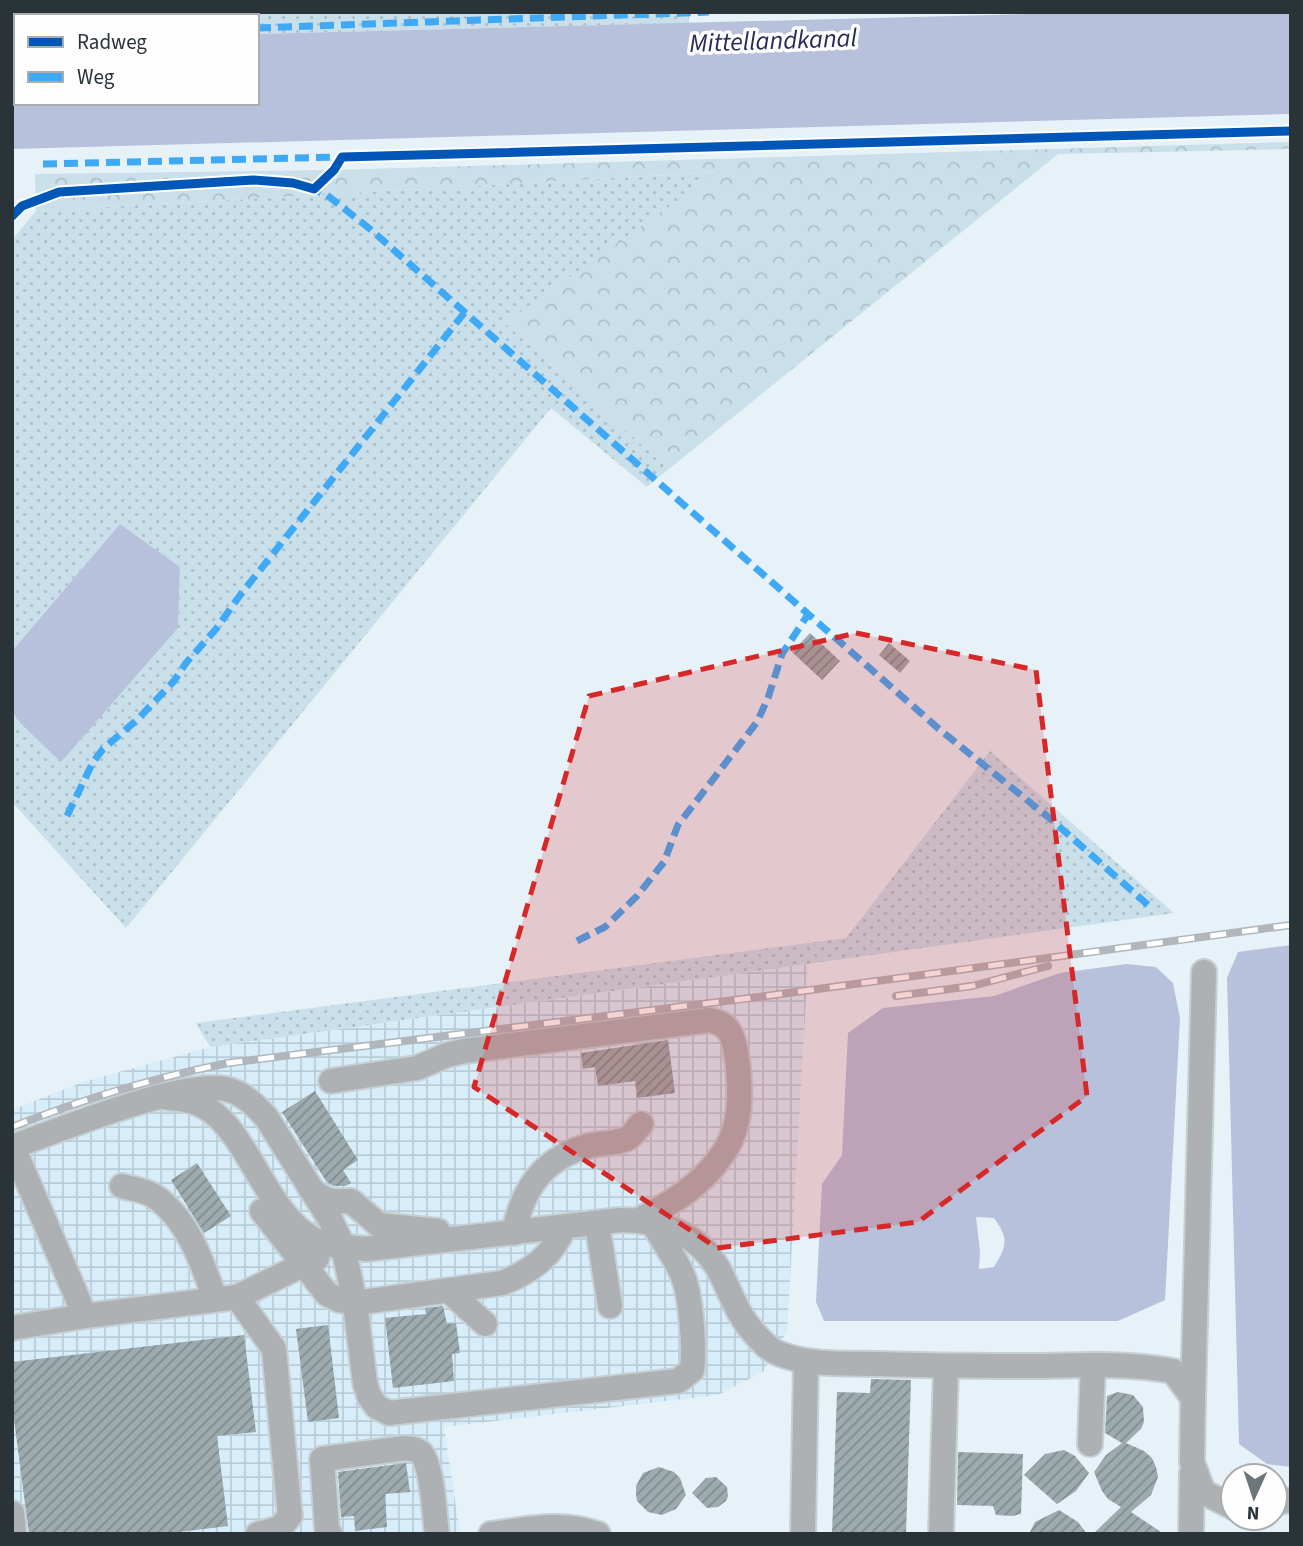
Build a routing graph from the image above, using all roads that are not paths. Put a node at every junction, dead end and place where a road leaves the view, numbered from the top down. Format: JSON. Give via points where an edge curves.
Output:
{"nodes":[{"id":1,"x":1204,"y":972,"type":"dead end"},
{"id":2,"x":331,"y":1081,"type":"dead end"},
{"id":3,"x":210,"y":1087,"type":"junction"},
{"id":4,"x":162,"y":1097,"type":"junction"},
{"id":5,"x":125,"y":1108,"type":"junction"},
{"id":6,"x":641,"y":1124,"type":"dead end"},
{"id":7,"x":246,"y":1134,"type":"dead end"},
{"id":8,"x":271,"y":1143,"type":"dead end"},
{"id":9,"x":12,"y":1147,"type":"edge"},
{"id":10,"x":294,"y":1183,"type":"junction"},
{"id":11,"x":122,"y":1186,"type":"dead end"},
{"id":12,"x":645,"y":1221,"type":"junction"},
{"id":13,"x":597,"y":1223,"type":"junction"},
{"id":14,"x":564,"y":1227,"type":"junction"},
{"id":15,"x":502,"y":1234,"type":"junction"},
{"id":16,"x":343,"y":1246,"type":"junction"},
{"id":17,"x":303,"y":1265,"type":"junction"},
{"id":18,"x":449,"y":1291,"type":"junction"},
{"id":19,"x":226,"y":1298,"type":"junction"},
{"id":20,"x":355,"y":1303,"type":"junction"},
{"id":21,"x":610,"y":1306,"type":"dead end"},
{"id":22,"x":85,"y":1316,"type":"junction"},
{"id":23,"x":485,"y":1324,"type":"dead end"},
{"id":24,"x":12,"y":1328,"type":"edge"},
{"id":25,"x":806,"y":1361,"type":"junction"},
{"id":26,"x":1093,"y":1365,"type":"junction"},
{"id":27,"x":946,"y":1367,"type":"junction"},
{"id":28,"x":1193,"y":1398,"type":"junction"},
{"id":29,"x":377,"y":1407,"type":"junction"},
{"id":30,"x":1090,"y":1444,"type":"dead end"},
{"id":31,"x":383,"y":1450,"type":"junction"},
{"id":32,"x":1192,"y":1462,"type":"junction"},
{"id":33,"x":1219,"y":1500,"type":"edge"},
{"id":34,"x":12,"y":1513,"type":"edge"},
{"id":35,"x":14,"y":1534,"type":"edge"},
{"id":36,"x":258,"y":1534,"type":"edge"},
{"id":37,"x":330,"y":1534,"type":"edge"},
{"id":38,"x":437,"y":1534,"type":"edge"},
{"id":39,"x":491,"y":1534,"type":"edge"},
{"id":40,"x":598,"y":1534,"type":"edge"},
{"id":41,"x":803,"y":1534,"type":"edge"},
{"id":42,"x":941,"y":1534,"type":"edge"},
{"id":43,"x":1191,"y":1534,"type":"edge"}],
"edges":[{"from":1,"to":28,"type":"lane"},
{"from":2,"to":12,"type":"lane","via":[[417,1068],[476,1049],[719,1022],[734,1039],[736,1053],[739,1102],[729,1146],[705,1176]]},
{"from":3,"to":4,"type":"lane"},
{"from":3,"to":8,"type":"lane","via":[[247,1110]]},
{"from":3,"to":10,"type":"lane","via":[[253,1103],[266,1117]]},
{"from":4,"to":5,"type":"lane"},
{"from":4,"to":7,"type":"lane","via":[[193,1095],[214,1101]]},
{"from":4,"to":16,"type":"lane","via":[[194,1102],[209,1110],[235,1139],[284,1216],[315,1240]]},
{"from":5,"to":9,"type":"lane"},
{"from":5,"to":17,"type":"lane","via":[[177,1107],[202,1119],[259,1208]]},
{"from":6,"to":15,"type":"lane","via":[[627,1139],[569,1153],[537,1176]]},
{"from":9,"to":22,"type":"lane"},
{"from":10,"to":15,"type":"lane","via":[[321,1199],[351,1201],[379,1225]]},
{"from":10,"to":16,"type":"lane"},
{"from":11,"to":19,"type":"lane","via":[[153,1195],[176,1217]]},
{"from":12,"to":13,"type":"lane"},
{"from":12,"to":25,"type":"lane","via":[[694,1240],[718,1269],[747,1325],[775,1353]]},
{"from":12,"to":29,"type":"lane","via":[[684,1279],[687,1291],[694,1354],[692,1370],[678,1381],[410,1413],[389,1413]]},
{"from":13,"to":14,"type":"lane"},
{"from":13,"to":21,"type":"lane"},
{"from":14,"to":15,"type":"lane"},
{"from":14,"to":18,"type":"lane","via":[[548,1255],[518,1277]]},
{"from":15,"to":16,"type":"lane","via":[[366,1249]]},
{"from":16,"to":17,"type":"lane"},
{"from":16,"to":20,"type":"lane"},
{"from":17,"to":19,"type":"lane"},
{"from":17,"to":20,"type":"lane","via":[[327,1293]]},
{"from":18,"to":20,"type":"lane"},
{"from":18,"to":23,"type":"lane"},
{"from":19,"to":22,"type":"lane"},
{"from":19,"to":36,"type":"lane","via":[[274,1349],[290,1516],[281,1528]]},
{"from":20,"to":29,"type":"lane","via":[[365,1383]]},
{"from":22,"to":24,"type":"lane"},
{"from":25,"to":27,"type":"lane"},
{"from":25,"to":41,"type":"lane"},
{"from":26,"to":27,"type":"lane"},
{"from":26,"to":28,"type":"lane","via":[[1140,1365],[1173,1371]]},
{"from":26,"to":30,"type":"lane"},
{"from":27,"to":42,"type":"lane"},
{"from":28,"to":32,"type":"lane"},
{"from":29,"to":31,"type":"lane"},
{"from":31,"to":37,"type":"lane","via":[[321,1459]]},
{"from":31,"to":38,"type":"lane","via":[[405,1448],[423,1455]]},
{"from":32,"to":33,"type":"lane","via":[[1203,1492]]},
{"from":32,"to":43,"type":"lane"},
{"from":34,"to":35,"type":"lane"},
{"from":39,"to":40,"type":"lane","via":[[559,1525]]}]}
